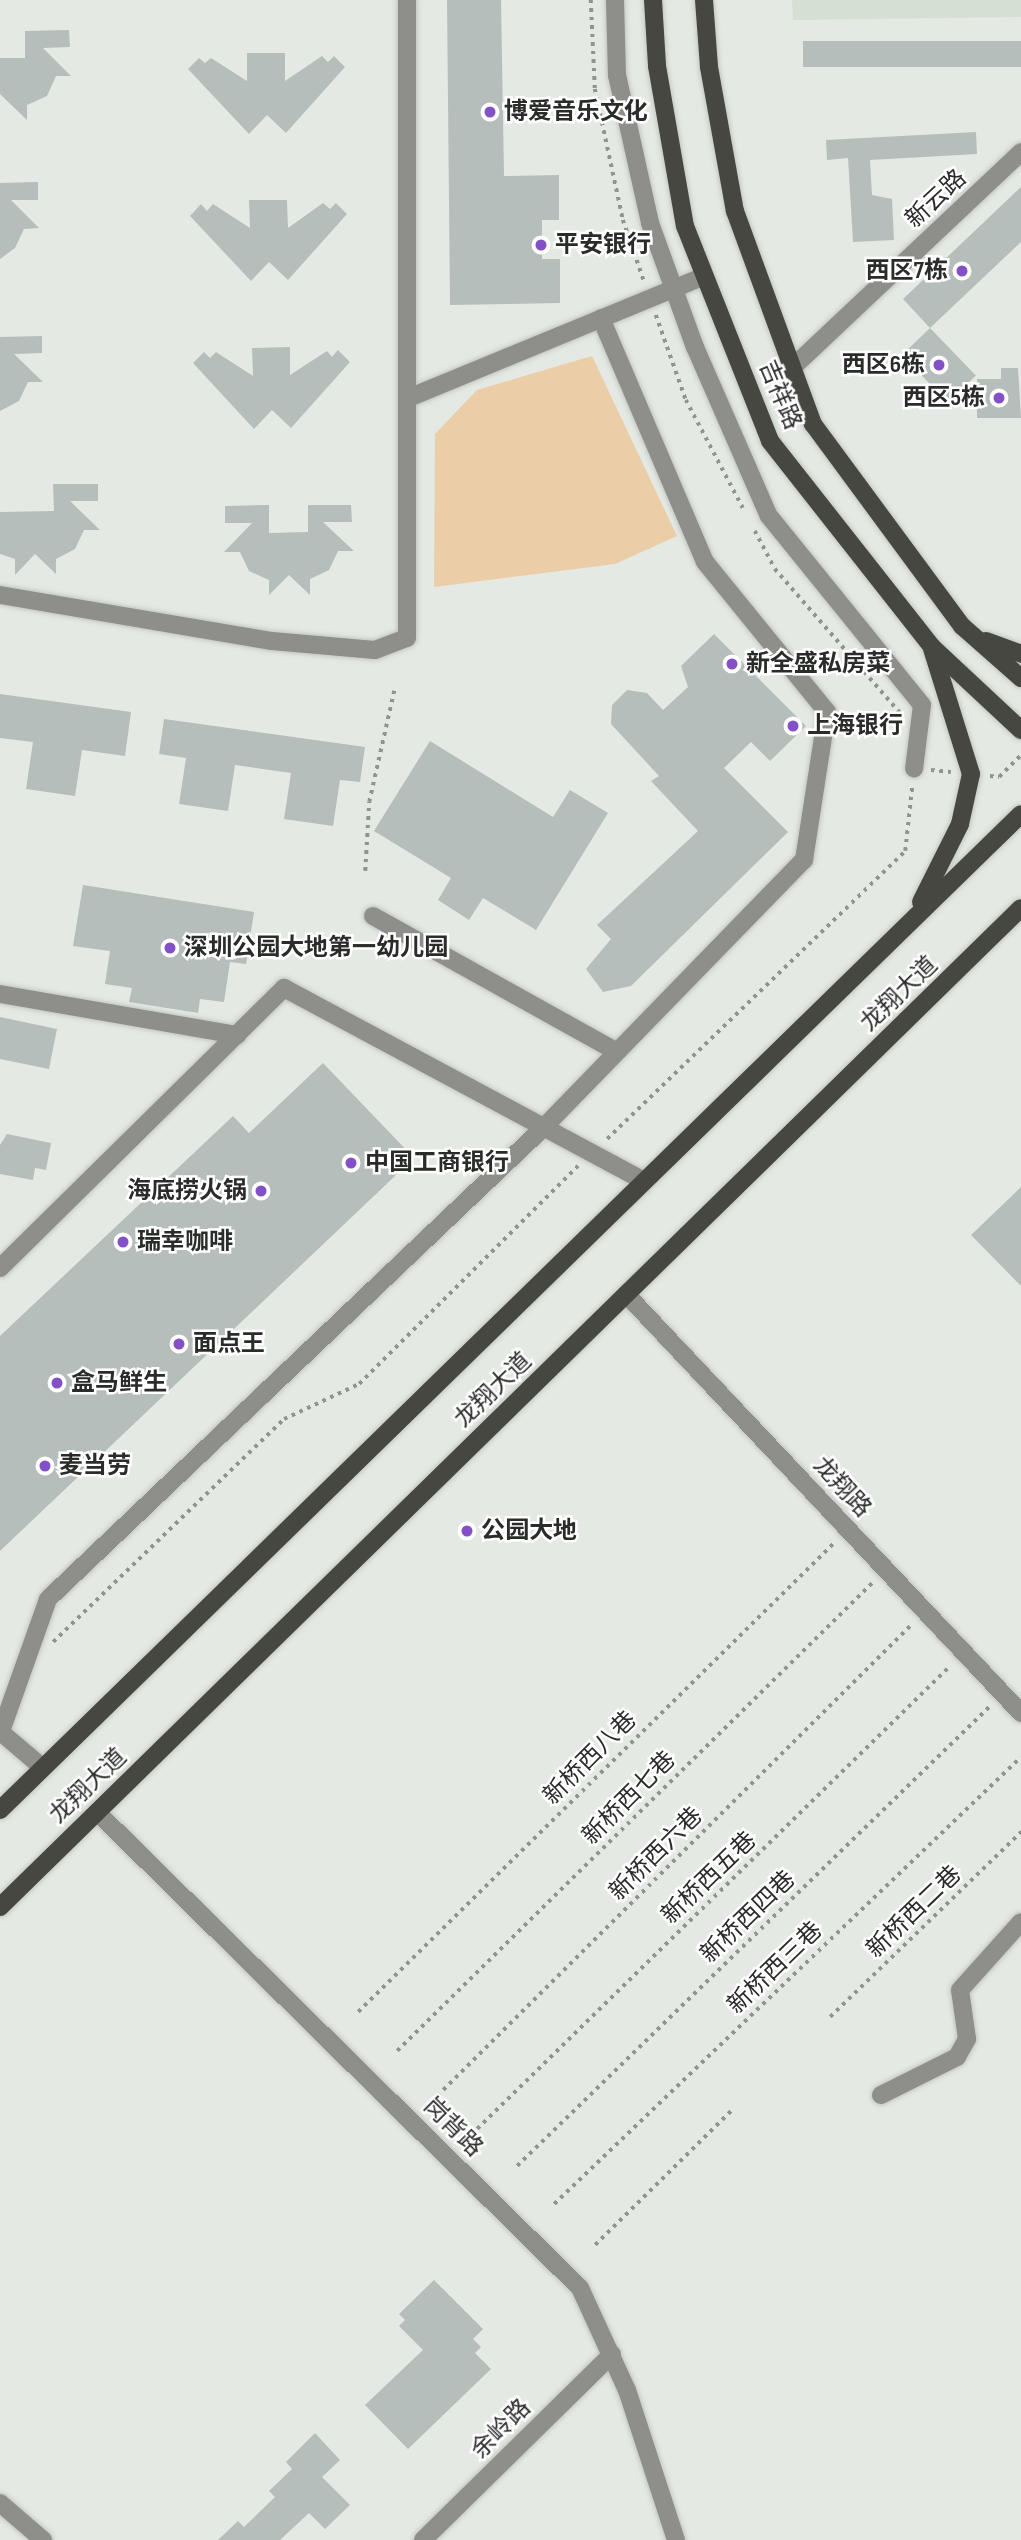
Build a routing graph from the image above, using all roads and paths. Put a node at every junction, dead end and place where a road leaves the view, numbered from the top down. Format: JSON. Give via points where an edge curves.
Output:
{"nodes":[{"id":1,"x":407,"y":0,"type":"edge"},
{"id":2,"x":615,"y":0,"type":"edge"},
{"id":3,"x":653,"y":0,"type":"edge"},
{"id":4,"x":704,"y":0,"type":"edge"},
{"id":5,"x":1021,"y":152,"type":"edge"},
{"id":6,"x":704,"y":276,"type":"junction"},
{"id":7,"x":673,"y":288,"type":"junction"},
{"id":8,"x":601,"y":318,"type":"junction"},
{"id":9,"x":792,"y":368,"type":"junction"},
{"id":10,"x":411,"y":397,"type":"junction"},
{"id":11,"x":0,"y":595,"type":"edge"},
{"id":12,"x":962,"y":626,"type":"junction"},
{"id":13,"x":932,"y":647,"type":"junction"},
{"id":14,"x":1021,"y":654,"type":"edge"},
{"id":15,"x":1021,"y":678,"type":"edge"},
{"id":16,"x":394,"y":691,"type":"dead end"},
{"id":17,"x":1021,"y":730,"type":"edge"},
{"id":18,"x":1021,"y":755,"type":"edge"},
{"id":19,"x":914,"y":769,"type":"junction"},
{"id":20,"x":971,"y":774,"type":"junction"},
{"id":21,"x":1021,"y":814,"type":"edge"},
{"id":22,"x":365,"y":871,"type":"dead end"},
{"id":23,"x":1021,"y":908,"type":"edge"},
{"id":24,"x":373,"y":916,"type":"dead end"},
{"id":25,"x":908,"y":923,"type":"junction"},
{"id":26,"x":1021,"y":925,"type":"edge"},
{"id":27,"x":955,"y":973,"type":"junction"},
{"id":28,"x":0,"y":994,"type":"edge"},
{"id":29,"x":237,"y":1035,"type":"junction"},
{"id":30,"x":614,"y":1051,"type":"junction"},
{"id":31,"x":544,"y":1127,"type":"junction"},
{"id":32,"x":592,"y":1153,"type":"junction"},
{"id":33,"x":644,"y":1181,"type":"junction"},
{"id":34,"x":0,"y":1268,"type":"edge"},
{"id":35,"x":626,"y":1294,"type":"junction"},
{"id":36,"x":848,"y":1529,"type":"junction"},
{"id":37,"x":886,"y":1569,"type":"junction"},
{"id":38,"x":925,"y":1611,"type":"junction"},
{"id":39,"x":964,"y":1652,"type":"junction"},
{"id":40,"x":24,"y":1670,"type":"junction"},
{"id":41,"x":1003,"y":1693,"type":"junction"},
{"id":42,"x":1021,"y":1713,"type":"edge"},
{"id":43,"x":2,"y":1734,"type":"edge"},
{"id":44,"x":1021,"y":1758,"type":"edge"},
{"id":45,"x":43,"y":1768,"type":"junction"},
{"id":46,"x":0,"y":1810,"type":"edge"},
{"id":47,"x":97,"y":1812,"type":"junction"},
{"id":48,"x":1021,"y":1832,"type":"edge"},
{"id":49,"x":0,"y":1907,"type":"edge"},
{"id":50,"x":1021,"y":1922,"type":"edge"},
{"id":51,"x":358,"y":2012,"type":"dead end"},
{"id":52,"x":831,"y":2017,"type":"dead end"},
{"id":53,"x":397,"y":2051,"type":"dead end"},
{"id":54,"x":881,"y":2095,"type":"dead end"},
{"id":55,"x":733,"y":2109,"type":"dead end"},
{"id":56,"x":412,"y":2121,"type":"junction"},
{"id":57,"x":477,"y":2129,"type":"dead end"},
{"id":58,"x":517,"y":2166,"type":"dead end"},
{"id":59,"x":554,"y":2204,"type":"dead end"},
{"id":60,"x":595,"y":2245,"type":"dead end"},
{"id":61,"x":612,"y":2354,"type":"junction"},
{"id":62,"x":0,"y":2503,"type":"edge"},
{"id":63,"x":43,"y":2540,"type":"edge"},
{"id":64,"x":424,"y":2540,"type":"edge"},
{"id":65,"x":676,"y":2540,"type":"edge"}],
"edges":[{"from":1,"to":10,"type":"street"},
{"from":2,"to":7,"type":"street","via":[[617,75],[650,223]]},
{"from":3,"to":6,"type":"main road","name":"吉祥路","via":[[657,66],[685,226]]},
{"from":4,"to":9,"type":"main road","name":"吉祥路","via":[[709,67],[735,211]]},
{"from":5,"to":9,"type":"street","name":"新云路"},
{"from":6,"to":7,"type":"street"},
{"from":6,"to":13,"type":"main road","name":"吉祥路","via":[[770,440]]},
{"from":7,"to":8,"type":"street"},
{"from":7,"to":19,"type":"street","via":[[769,516],[922,705]]},
{"from":8,"to":10,"type":"street"},
{"from":8,"to":30,"type":"street","via":[[705,562],[827,712],[804,860]]},
{"from":9,"to":12,"type":"main road","name":"吉祥路","via":[[813,424]]},
{"from":10,"to":11,"type":"street","via":[[407,638],[375,650],[272,641]]},
{"from":12,"to":14,"type":"main road"},
{"from":12,"to":15,"type":"main road","name":"吉祥路"},
{"from":13,"to":17,"type":"main road","name":"吉祥路"},
{"from":13,"to":20,"type":"main road"},
{"from":16,"to":22,"type":"path","via":[[369,802]]},
{"from":18,"to":20,"type":"path","via":[[999,776]]},
{"from":19,"to":20,"type":"path"},
{"from":19,"to":32,"type":"path","via":[[905,851]]},
{"from":20,"to":25,"type":"main road","via":[[951,845]]},
{"from":21,"to":25,"type":"main road","name":"龙翔大道"},
{"from":23,"to":27,"type":"main road","name":"龙翔大道"},
{"from":24,"to":30,"type":"street"},
{"from":25,"to":33,"type":"main road","name":"龙翔大道"},
{"from":26,"to":27,"type":"main road"},
{"from":27,"to":35,"type":"main road","name":"龙翔大道"},
{"from":28,"to":29,"type":"street"},
{"from":29,"to":31,"type":"street","via":[[284,988]]},
{"from":29,"to":34,"type":"street"},
{"from":30,"to":31,"type":"street"},
{"from":31,"to":32,"type":"street"},
{"from":31,"to":40,"type":"street","via":[[48,1599]]},
{"from":32,"to":33,"type":"street"},
{"from":32,"to":40,"type":"path","via":[[359,1384],[284,1419]]},
{"from":33,"to":45,"type":"main road","name":"龙翔大道"},
{"from":35,"to":36,"type":"street","name":"龙翔路"},
{"from":35,"to":47,"type":"main road","name":"龙翔大道"},
{"from":36,"to":37,"type":"street","name":"龙翔路"},
{"from":36,"to":51,"type":"path","name":"新桥西八巷"},
{"from":37,"to":38,"type":"street","name":"龙翔路"},
{"from":37,"to":53,"type":"path","name":"新桥西七巷"},
{"from":38,"to":39,"type":"street","name":"龙翔路"},
{"from":38,"to":56,"type":"path","name":"新桥西六巷"},
{"from":39,"to":41,"type":"street","name":"龙翔路"},
{"from":39,"to":57,"type":"path","name":"新桥西五巷"},
{"from":40,"to":43,"type":"street"},
{"from":41,"to":42,"type":"street","name":"龙翔路"},
{"from":41,"to":58,"type":"path","name":"新桥西四巷"},
{"from":43,"to":45,"type":"street"},
{"from":44,"to":59,"type":"path","name":"新桥西三巷"},
{"from":45,"to":46,"type":"main road","name":"龙翔大道"},
{"from":47,"to":49,"type":"main road","name":"龙翔大道"},
{"from":47,"to":56,"type":"street","name":"岗背路"},
{"from":48,"to":52,"type":"path","name":"新桥西二巷"},
{"from":50,"to":54,"type":"street","via":[[960,1990],[967,2039],[957,2057]]},
{"from":55,"to":60,"type":"path"},
{"from":56,"to":61,"type":"street","name":"岗背路","via":[[580,2288]]},
{"from":61,"to":64,"type":"street","name":"余岭路"},
{"from":61,"to":65,"type":"street","name":"岗背路"},
{"from":62,"to":63,"type":"street"}]}
